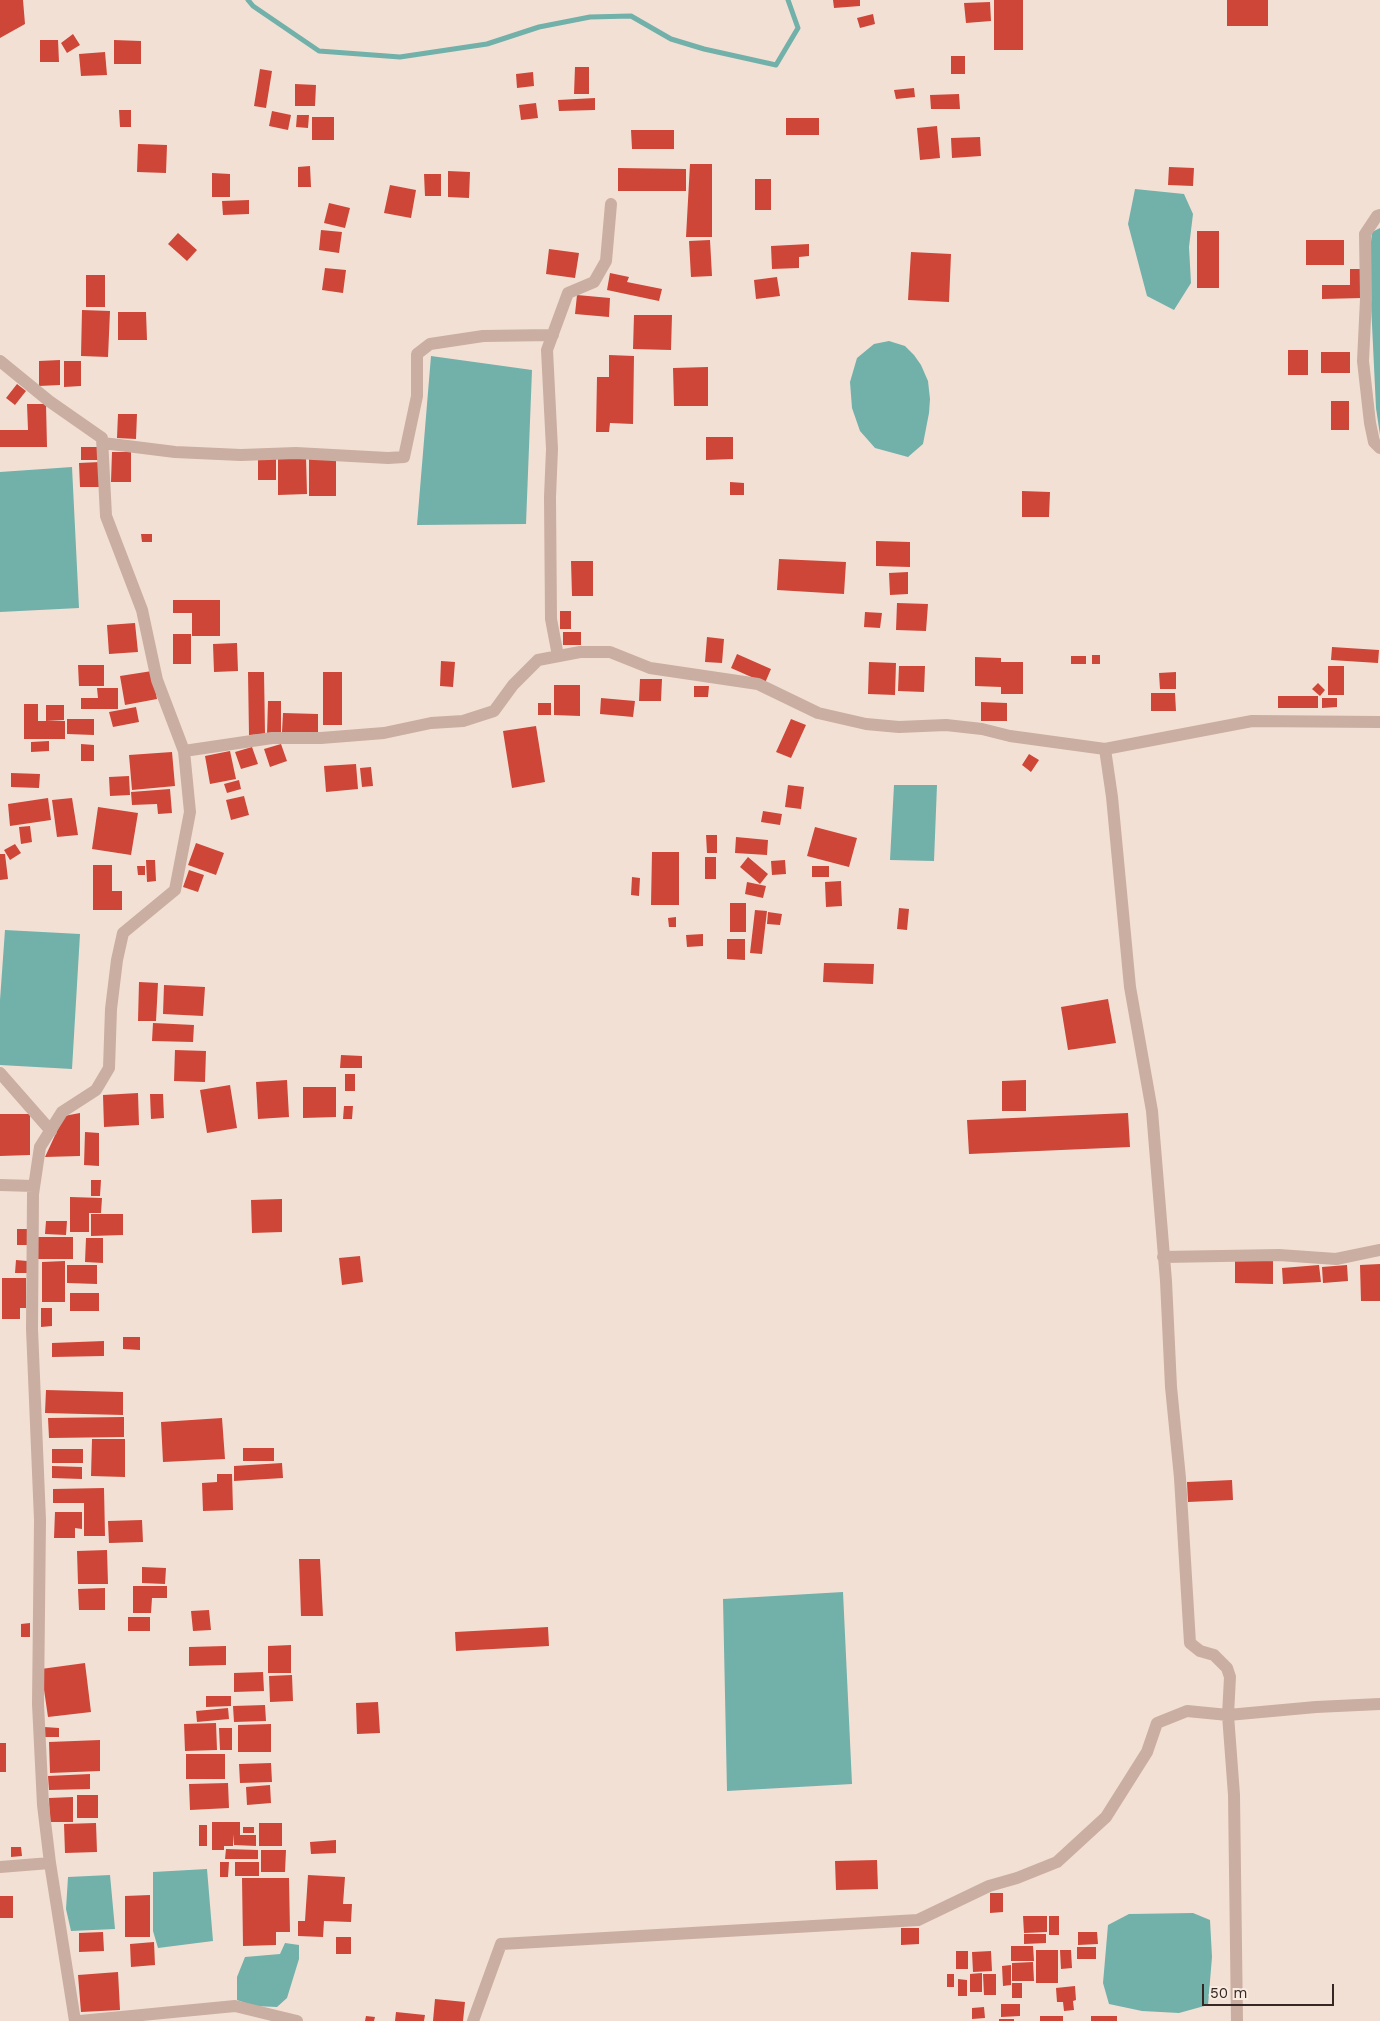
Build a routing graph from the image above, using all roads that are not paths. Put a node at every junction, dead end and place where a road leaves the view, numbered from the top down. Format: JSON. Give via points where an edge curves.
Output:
{"nodes":[{"id":1,"x":611,"y":204,"type":"dead end"},
{"id":2,"x":1380,"y":215,"type":"edge"},
{"id":3,"x":553,"y":335,"type":"junction"},
{"id":4,"x":0,"y":361,"type":"edge"},
{"id":5,"x":103,"y":443,"type":"junction"},
{"id":6,"x":1380,"y":448,"type":"edge"},
{"id":7,"x":558,"y":656,"type":"junction"},
{"id":8,"x":1380,"y":722,"type":"edge"},
{"id":9,"x":1105,"y":749,"type":"junction"},
{"id":10,"x":184,"y":751,"type":"junction"},
{"id":11,"x":0,"y":1073,"type":"edge"},
{"id":12,"x":51,"y":1130,"type":"junction"},
{"id":13,"x":0,"y":1184,"type":"edge"},
{"id":14,"x":34,"y":1186,"type":"junction"},
{"id":15,"x":1380,"y":1250,"type":"edge"},
{"id":16,"x":1163,"y":1257,"type":"junction"},
{"id":17,"x":1380,"y":1704,"type":"edge"},
{"id":18,"x":1228,"y":1715,"type":"junction"},
{"id":19,"x":50,"y":1863,"type":"junction"},
{"id":20,"x":0,"y":1867,"type":"edge"},
{"id":21,"x":75,"y":2021,"type":"edge"},
{"id":22,"x":80,"y":2021,"type":"edge"},
{"id":23,"x":297,"y":2021,"type":"edge"},
{"id":24,"x":473,"y":2021,"type":"edge"},
{"id":25,"x":1237,"y":2021,"type":"edge"}],
"edges":[{"from":1,"to":3,"type":"street","via":[[606,261],[594,282],[568,293]]},
{"from":2,"to":6,"type":"street","via":[[1365,234],[1363,361],[1370,423],[1374,442]]},
{"from":3,"to":5,"type":"street","via":[[483,336],[430,344],[417,354],[417,396],[404,456],[241,455],[175,452]]},
{"from":3,"to":7,"type":"street","via":[[547,350],[552,450],[551,619]]},
{"from":4,"to":5,"type":"street","via":[[102,438]]},
{"from":5,"to":10,"type":"street","via":[[106,516],[142,610],[157,680]]},
{"from":7,"to":9,"type":"street","via":[[610,652],[650,668],[758,684],[818,713],[866,724],[964,727]]},
{"from":7,"to":10,"type":"street","via":[[538,660],[513,685],[494,711],[463,721],[431,722],[384,733],[272,738]]},
{"from":8,"to":9,"type":"street","via":[[1252,721]]},
{"from":9,"to":16,"type":"street","via":[[1130,987],[1152,1111]]},
{"from":10,"to":12,"type":"street","via":[[190,812],[175,890],[123,933],[111,1009],[110,1068],[96,1090],[62,1112]]},
{"from":11,"to":12,"type":"street"},
{"from":12,"to":14,"type":"street","via":[[40,1147]]},
{"from":13,"to":14,"type":"street"},
{"from":14,"to":19,"type":"street","via":[[32,1329],[40,1520],[38,1704],[43,1805]]},
{"from":15,"to":16,"type":"street","via":[[1336,1259]]},
{"from":16,"to":18,"type":"street","via":[[1190,1644],[1214,1655],[1227,1668],[1230,1677]]},
{"from":17,"to":18,"type":"street"},
{"from":18,"to":24,"type":"street","via":[[1187,1711],[1156,1723],[1147,1752],[1106,1817],[1056,1862],[989,1886],[918,1920],[501,1944]]},
{"from":18,"to":25,"type":"street","via":[[1234,1796]]},
{"from":19,"to":20,"type":"street"},
{"from":19,"to":21,"type":"street"},
{"from":22,"to":23,"type":"street","via":[[236,2006]]}]}
